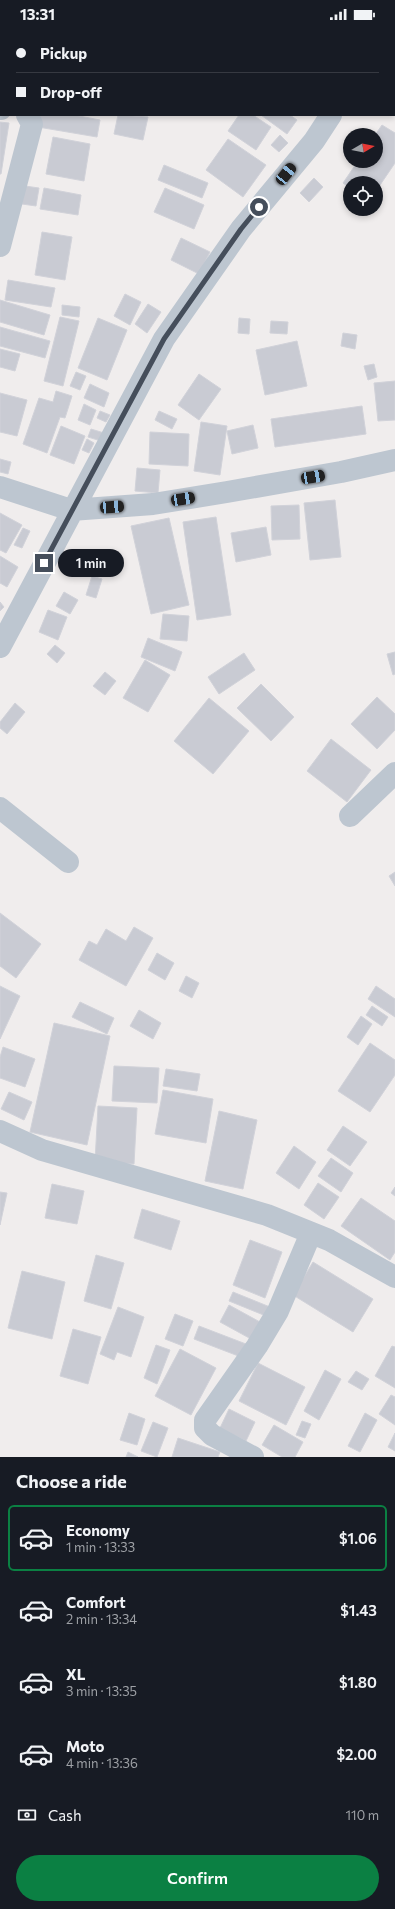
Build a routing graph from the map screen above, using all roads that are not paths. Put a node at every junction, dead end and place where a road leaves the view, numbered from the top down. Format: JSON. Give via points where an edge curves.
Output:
{"nodes":[{"id":1,"x":28,"y":116,"type":"edge"},
{"id":2,"x":330,"y":116,"type":"edge"},
{"id":3,"x":0,"y":246,"type":"edge"},
{"id":4,"x":395,"y":460,"type":"edge"},
{"id":5,"x":0,"y":487,"type":"edge"},
{"id":6,"x":72,"y":510,"type":"junction"},
{"id":7,"x":0,"y":647,"type":"edge"},
{"id":8,"x":395,"y":773,"type":"edge"},
{"id":9,"x":0,"y":808,"type":"edge"},
{"id":10,"x":350,"y":816,"type":"dead end"},
{"id":11,"x":68,"y":862,"type":"dead end"},
{"id":12,"x":0,"y":1131,"type":"edge"},
{"id":13,"x":311,"y":1233,"type":"junction"},
{"id":14,"x":395,"y":1278,"type":"edge"},
{"id":15,"x":253,"y":1457,"type":"edge"}],
"edges":[{"from":1,"to":3,"type":"street","via":[[32,124]]},
{"from":2,"to":6,"type":"street","via":[[314,141],[241,229],[164,339]]},
{"from":4,"to":6,"type":"street","via":[[341,472],[153,504]]},
{"from":5,"to":6,"type":"street"},
{"from":6,"to":7,"type":"street"},
{"from":8,"to":10,"type":"street"},
{"from":9,"to":11,"type":"street"},
{"from":12,"to":13,"type":"street","via":[[42,1150],[267,1215]]},
{"from":13,"to":14,"type":"street"},
{"from":13,"to":15,"type":"street","via":[[278,1311],[257,1346],[205,1420],[205,1428],[212,1435]]}]}
